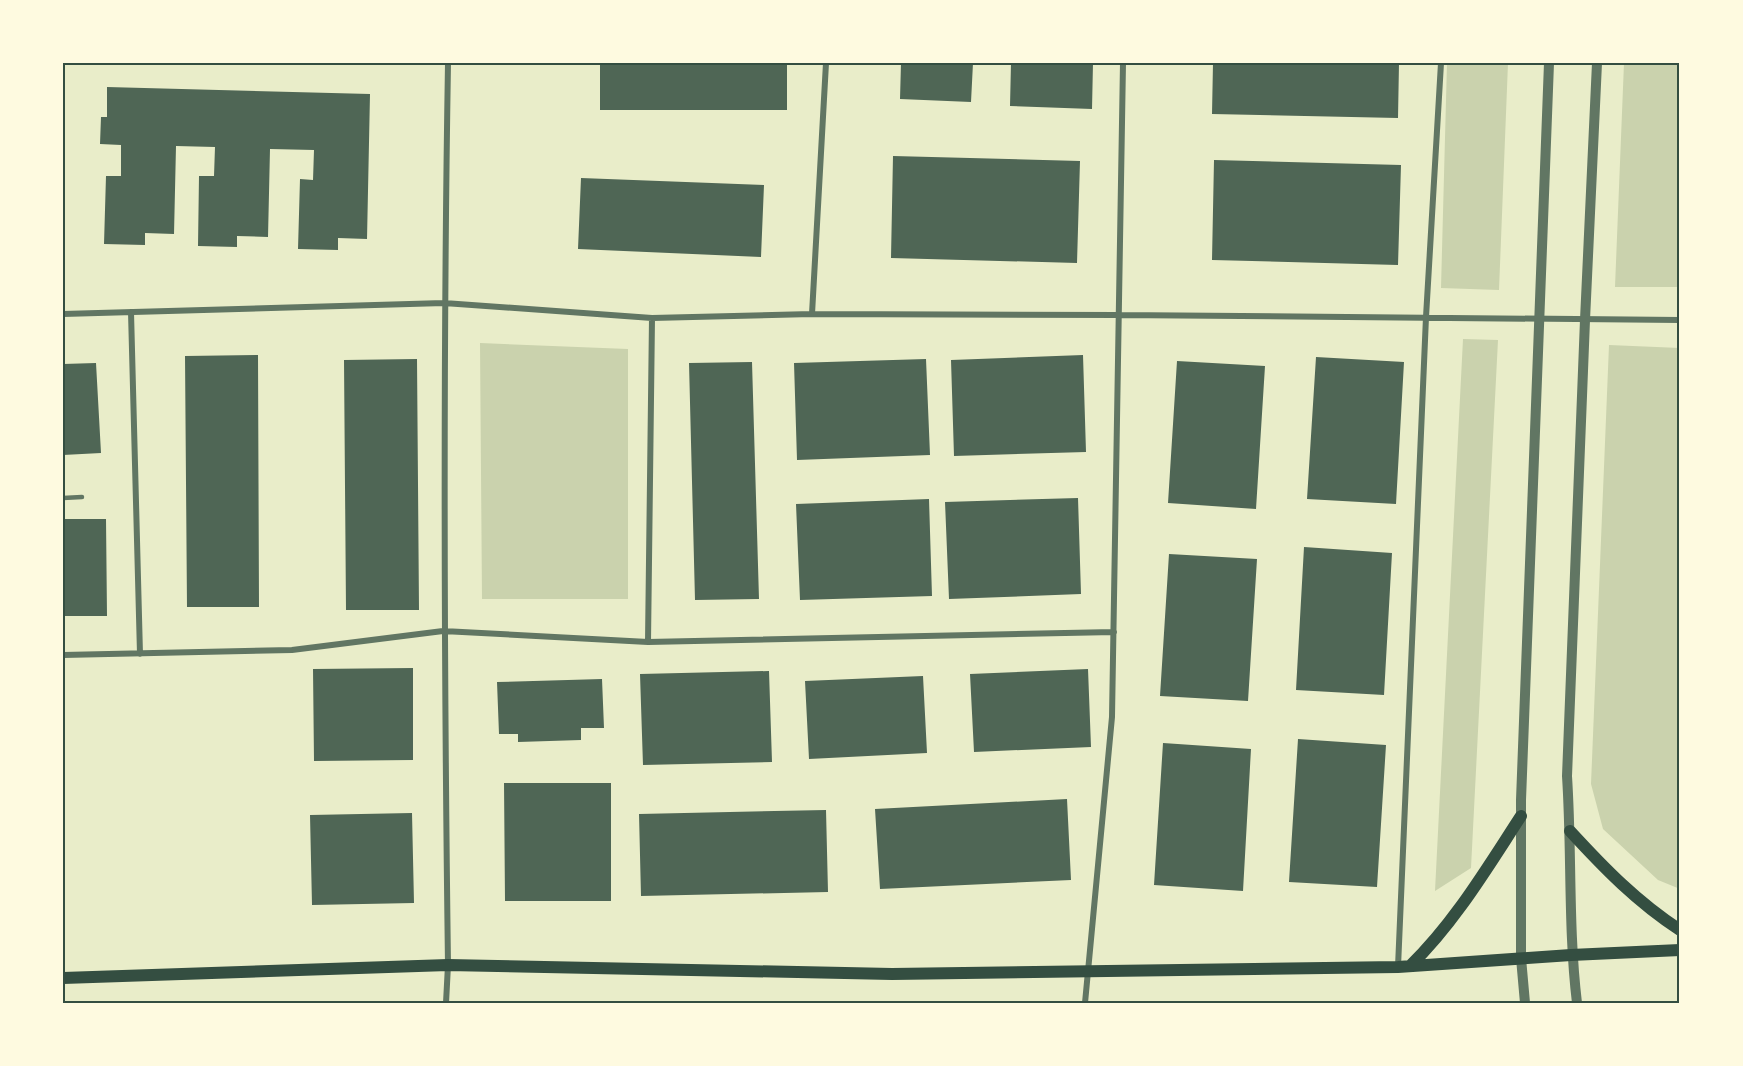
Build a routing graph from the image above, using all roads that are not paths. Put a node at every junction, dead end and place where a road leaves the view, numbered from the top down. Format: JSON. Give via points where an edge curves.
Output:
{"nodes":[{"id":1,"x":448,"y":63,"type":"edge"},
{"id":2,"x":826,"y":63,"type":"edge"},
{"id":3,"x":1123,"y":63,"type":"edge"},
{"id":4,"x":1441,"y":63,"type":"edge"},
{"id":5,"x":1549,"y":63,"type":"edge"},
{"id":6,"x":1597,"y":63,"type":"edge"},
{"id":7,"x":444,"y":303,"type":"junction"},
{"id":8,"x":131,"y":312,"type":"junction"},
{"id":9,"x":63,"y":314,"type":"edge"},
{"id":10,"x":812,"y":314,"type":"junction"},
{"id":11,"x":1118,"y":315,"type":"junction"},
{"id":12,"x":1426,"y":317,"type":"junction"},
{"id":13,"x":651,"y":318,"type":"junction"},
{"id":14,"x":1538,"y":320,"type":"junction"},
{"id":15,"x":1585,"y":320,"type":"junction"},
{"id":16,"x":1680,"y":320,"type":"edge"},
{"id":17,"x":82,"y":496,"type":"dead end"},
{"id":18,"x":63,"y":498,"type":"edge"},
{"id":19,"x":443,"y":631,"type":"junction"},
{"id":20,"x":1114,"y":632,"type":"junction"},
{"id":21,"x":648,"y":642,"type":"junction"},
{"id":22,"x":140,"y":654,"type":"junction"},
{"id":23,"x":63,"y":656,"type":"edge"},
{"id":24,"x":1521,"y":816,"type":"junction"},
{"id":25,"x":1570,"y":831,"type":"junction"},
{"id":26,"x":1680,"y":930,"type":"edge"},
{"id":27,"x":1680,"y":950,"type":"edge"},
{"id":28,"x":1571,"y":955,"type":"junction"},
{"id":29,"x":1521,"y":958,"type":"junction"},
{"id":30,"x":448,"y":965,"type":"junction"},
{"id":31,"x":1404,"y":966,"type":"junction"},
{"id":32,"x":1088,"y":970,"type":"junction"},
{"id":33,"x":63,"y":978,"type":"edge"},
{"id":34,"x":446,"y":1003,"type":"edge"},
{"id":35,"x":1084,"y":1003,"type":"edge"},
{"id":36,"x":1526,"y":1003,"type":"edge"},
{"id":37,"x":1577,"y":1003,"type":"edge"}],
"edges":[{"from":1,"to":7,"type":"street"},
{"from":2,"to":10,"type":"street"},
{"from":3,"to":11,"type":"street"},
{"from":4,"to":12,"type":"street"},
{"from":5,"to":14,"type":"street"},
{"from":6,"to":15,"type":"street"},
{"from":7,"to":8,"type":"street"},
{"from":7,"to":13,"type":"street"},
{"from":7,"to":19,"type":"street"},
{"from":8,"to":9,"type":"street"},
{"from":8,"to":22,"type":"street"},
{"from":10,"to":11,"type":"street"},
{"from":10,"to":13,"type":"street"},
{"from":11,"to":12,"type":"street"},
{"from":11,"to":20,"type":"street"},
{"from":12,"to":14,"type":"street"},
{"from":12,"to":31,"type":"street"},
{"from":13,"to":21,"type":"street"},
{"from":14,"to":15,"type":"street"},
{"from":14,"to":24,"type":"street"},
{"from":15,"to":16,"type":"street"},
{"from":15,"to":25,"type":"street","via":[[1567,776]]},
{"from":17,"to":18,"type":"lane"},
{"from":19,"to":21,"type":"street"},
{"from":19,"to":22,"type":"street","via":[[292,650]]},
{"from":19,"to":30,"type":"street"},
{"from":20,"to":21,"type":"street"},
{"from":20,"to":32,"type":"street","via":[[1111,728]]},
{"from":22,"to":23,"type":"street"},
{"from":24,"to":29,"type":"street"},
{"from":24,"to":31,"type":"main road","via":[[1435,942]]},
{"from":25,"to":26,"type":"main road","via":[[1635,898]]},
{"from":25,"to":28,"type":"street"},
{"from":27,"to":28,"type":"main road"},
{"from":28,"to":29,"type":"main road"},
{"from":28,"to":37,"type":"street"},
{"from":29,"to":31,"type":"main road"},
{"from":29,"to":36,"type":"street"},
{"from":30,"to":32,"type":"main road","via":[[892,974]]},
{"from":30,"to":33,"type":"main road"},
{"from":30,"to":34,"type":"street"},
{"from":31,"to":32,"type":"main road"},
{"from":32,"to":35,"type":"street"}]}
